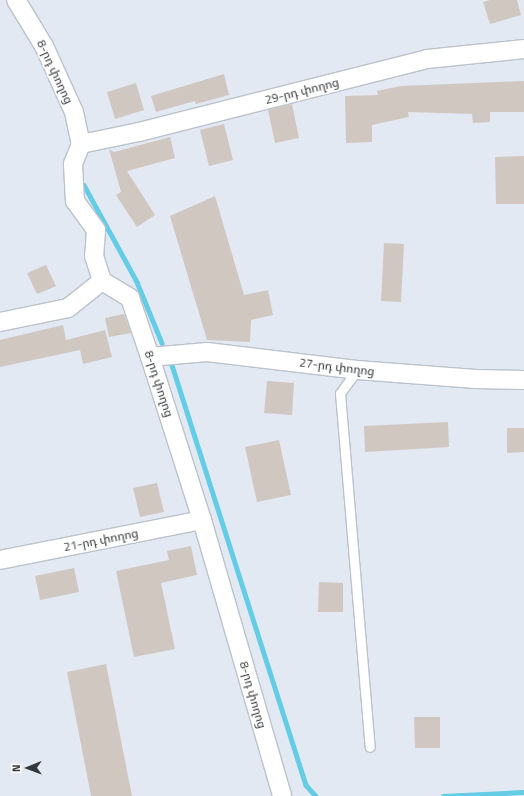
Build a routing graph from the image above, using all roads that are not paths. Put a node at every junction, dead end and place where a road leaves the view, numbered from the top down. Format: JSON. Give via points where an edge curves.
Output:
{"nodes":[{"id":1,"x":16,"y":0,"type":"edge"},
{"id":2,"x":524,"y":49,"type":"edge"},
{"id":3,"x":81,"y":144,"type":"junction"},
{"id":4,"x":102,"y":281,"type":"junction"},
{"id":5,"x":0,"y":322,"type":"edge"},
{"id":6,"x":150,"y":357,"type":"junction"},
{"id":7,"x":357,"y":370,"type":"junction"},
{"id":8,"x":524,"y":380,"type":"edge"},
{"id":9,"x":202,"y":520,"type":"junction"},
{"id":10,"x":0,"y":560,"type":"edge"},
{"id":11,"x":370,"y":747,"type":"dead end"},
{"id":12,"x":282,"y":796,"type":"edge"}],
"edges":[{"from":1,"to":3,"type":"street","name":"8-րդ փողոց","via":[[50,59],[74,112]]},
{"from":2,"to":3,"type":"street","name":"29-րդ փողոց","via":[[427,59],[139,132]]},
{"from":3,"to":4,"type":"street","via":[[73,164],[75,201],[96,230],[94,256]]},
{"from":4,"to":5,"type":"street","via":[[68,308]]},
{"from":4,"to":6,"type":"street","name":"8-րդ փողոց","via":[[130,298]]},
{"from":6,"to":7,"type":"street","name":"27-րդ փողոց","via":[[207,352]]},
{"from":6,"to":9,"type":"street","name":"8-րդ փողոց"},
{"from":7,"to":8,"type":"street","name":"27-րդ փողոց"},
{"from":7,"to":11,"type":"lane","via":[[340,392]]},
{"from":9,"to":10,"type":"street","name":"21-րդ փողոց"},
{"from":9,"to":12,"type":"street","name":"8-րդ փողոց"}]}
